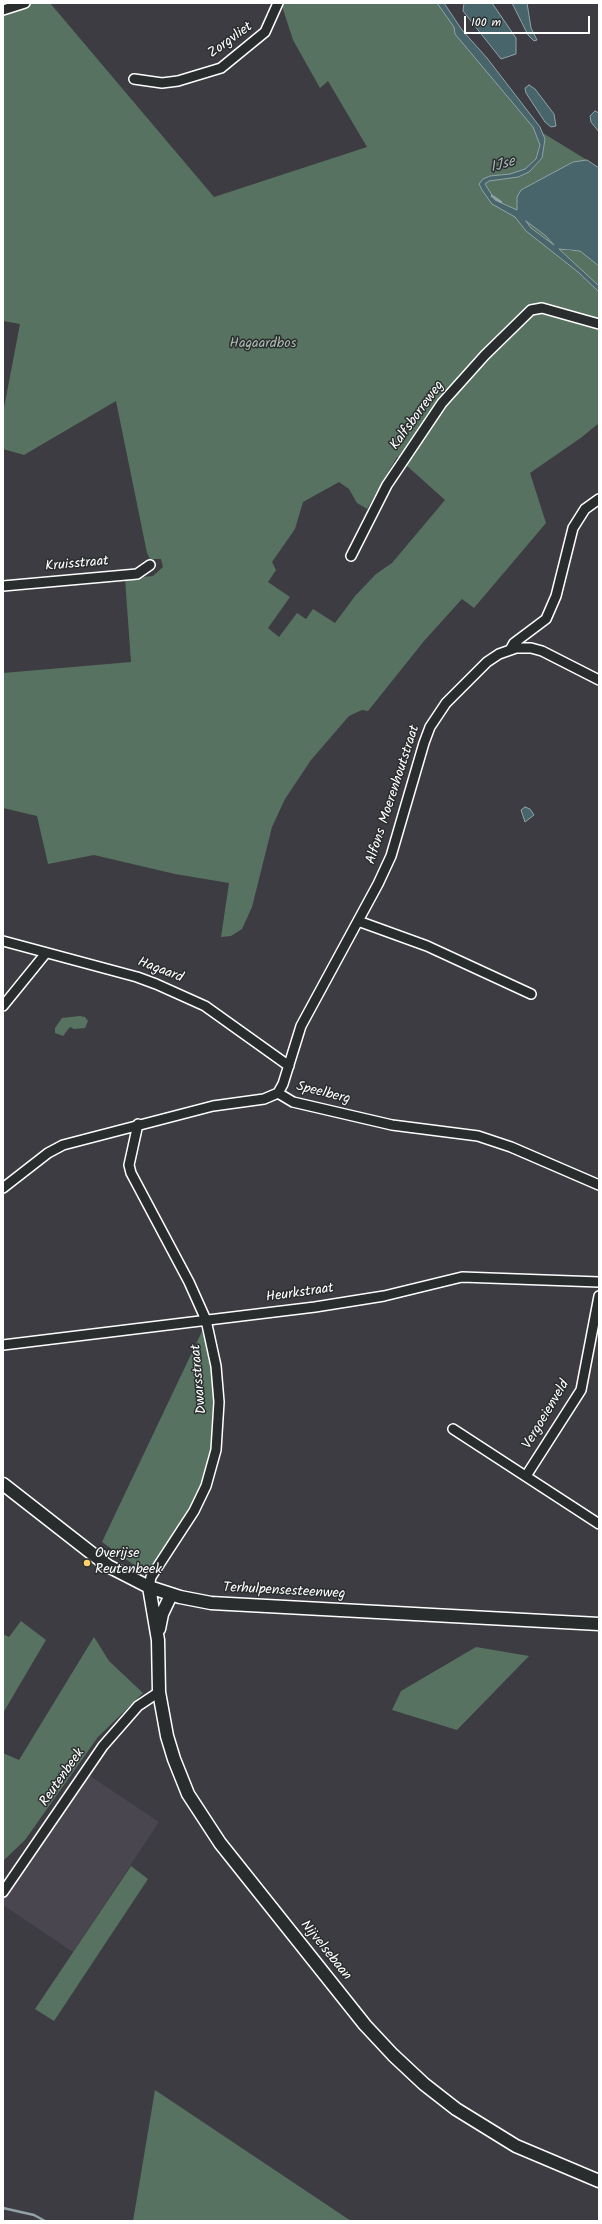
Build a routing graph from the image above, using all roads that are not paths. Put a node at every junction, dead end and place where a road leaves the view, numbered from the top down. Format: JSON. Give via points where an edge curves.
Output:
{"nodes":[{"id":1,"x":25,"y":3,"type":"edge"},
{"id":2,"x":278,"y":3,"type":"edge"},
{"id":3,"x":3,"y":10,"type":"edge"},
{"id":4,"x":134,"y":80,"type":"dead end"},
{"id":5,"x":599,"y":324,"type":"edge"},
{"id":6,"x":599,"y":499,"type":"edge"},
{"id":7,"x":351,"y":556,"type":"dead end"},
{"id":8,"x":150,"y":565,"type":"dead end"},
{"id":9,"x":3,"y":586,"type":"edge"},
{"id":10,"x":510,"y":650,"type":"junction"},
{"id":11,"x":599,"y":680,"type":"edge"},
{"id":12,"x":358,"y":921,"type":"junction"},
{"id":13,"x":3,"y":941,"type":"edge"},
{"id":14,"x":46,"y":953,"type":"junction"},
{"id":15,"x":531,"y":994,"type":"dead end"},
{"id":16,"x":3,"y":1006,"type":"edge"},
{"id":17,"x":289,"y":1066,"type":"junction"},
{"id":18,"x":278,"y":1092,"type":"junction"},
{"id":19,"x":138,"y":1124,"type":"junction"},
{"id":20,"x":599,"y":1185,"type":"edge"},
{"id":21,"x":3,"y":1188,"type":"edge"},
{"id":22,"x":599,"y":1282,"type":"edge"},
{"id":23,"x":599,"y":1296,"type":"edge"},
{"id":24,"x":206,"y":1320,"type":"junction"},
{"id":25,"x":3,"y":1345,"type":"edge"},
{"id":26,"x":453,"y":1429,"type":"dead end"},
{"id":27,"x":526,"y":1476,"type":"junction"},
{"id":28,"x":3,"y":1484,"type":"edge"},
{"id":29,"x":599,"y":1524,"type":"edge"},
{"id":30,"x":150,"y":1587,"type":"junction"},
{"id":31,"x":171,"y":1595,"type":"junction"},
{"id":32,"x":599,"y":1624,"type":"edge"},
{"id":33,"x":158,"y":1640,"type":"junction"},
{"id":34,"x":159,"y":1692,"type":"junction"},
{"id":35,"x":3,"y":1892,"type":"edge"},
{"id":36,"x":599,"y":2181,"type":"edge"}],
"edges":[{"from":1,"to":3,"type":"street"},
{"from":2,"to":4,"type":"street","name":"Zorgvliet","via":[[265,32],[221,68],[178,81],[162,83]]},
{"from":5,"to":7,"type":"street","name":"Kalfsborreweg","via":[[542,308],[531,310],[484,355],[442,403],[387,485]]},
{"from":6,"to":10,"type":"street","name":"Alfons Moerenhoutstraat","via":[[585,509],[573,528],[556,596],[546,619],[514,643]]},
{"from":8,"to":9,"type":"street","name":"Kruisstraat","via":[[137,574]]},
{"from":10,"to":11,"type":"street","via":[[537,649]]},
{"from":10,"to":12,"type":"street","name":"Alfons Moerenhoutstraat","via":[[493,657],[469,678],[446,703],[430,727],[391,856]]},
{"from":12,"to":15,"type":"street","via":[[427,946]]},
{"from":12,"to":17,"type":"street","name":"Alfons Moerenhoutstraat","via":[[301,1026]]},
{"from":13,"to":14,"type":"street","name":"Hagaard"},
{"from":14,"to":16,"type":"street"},
{"from":14,"to":17,"type":"street","name":"Hagaard","via":[[138,976],[198,1003],[232,1024]]},
{"from":17,"to":18,"type":"street","name":"Alfons Moerenhoutstraat"},
{"from":18,"to":19,"type":"street","name":"Speelberg","via":[[264,1099],[213,1106]]},
{"from":18,"to":20,"type":"street","name":"Speelberg","via":[[293,1102],[392,1125],[478,1136],[511,1147]]},
{"from":19,"to":21,"type":"street","name":"Speelberg","via":[[63,1145],[48,1153]]},
{"from":19,"to":24,"type":"street","name":"Dwarsstraat","via":[[130,1165],[133,1181],[189,1282]]},
{"from":22,"to":24,"type":"street","name":"Heurkstraat","via":[[462,1277],[376,1297]]},
{"from":23,"to":27,"type":"street","name":"Vergoeienveld","via":[[581,1390]]},
{"from":24,"to":25,"type":"street","name":"Heurkstraat"},
{"from":24,"to":30,"type":"street","name":"Dwarsstraat","via":[[216,1366],[219,1402],[214,1463],[194,1511],[151,1577]]},
{"from":26,"to":27,"type":"street"},
{"from":27,"to":29,"type":"street"},
{"from":28,"to":30,"type":"main road","name":"Terhulpensesteenweg","via":[[85,1551],[124,1576]]},
{"from":30,"to":31,"type":"main road","name":"Terhulpensesteenweg"},
{"from":30,"to":33,"type":"main road","name":"Nijvelsebaan"},
{"from":31,"to":32,"type":"main road","name":"Terhulpensesteenweg","via":[[211,1603]]},
{"from":31,"to":33,"type":"main road","name":"Nijvelsebaan","via":[[162,1614]]},
{"from":33,"to":34,"type":"main road","name":"Nijvelsebaan"},
{"from":34,"to":35,"type":"street","name":"Reutenbeek","via":[[138,1706],[103,1746]]},
{"from":34,"to":36,"type":"main road","name":"Nijvelsebaan","via":[[174,1759],[188,1794],[200,1814],[229,1855],[379,2041],[424,2084],[483,2127],[546,2160]]}]}
